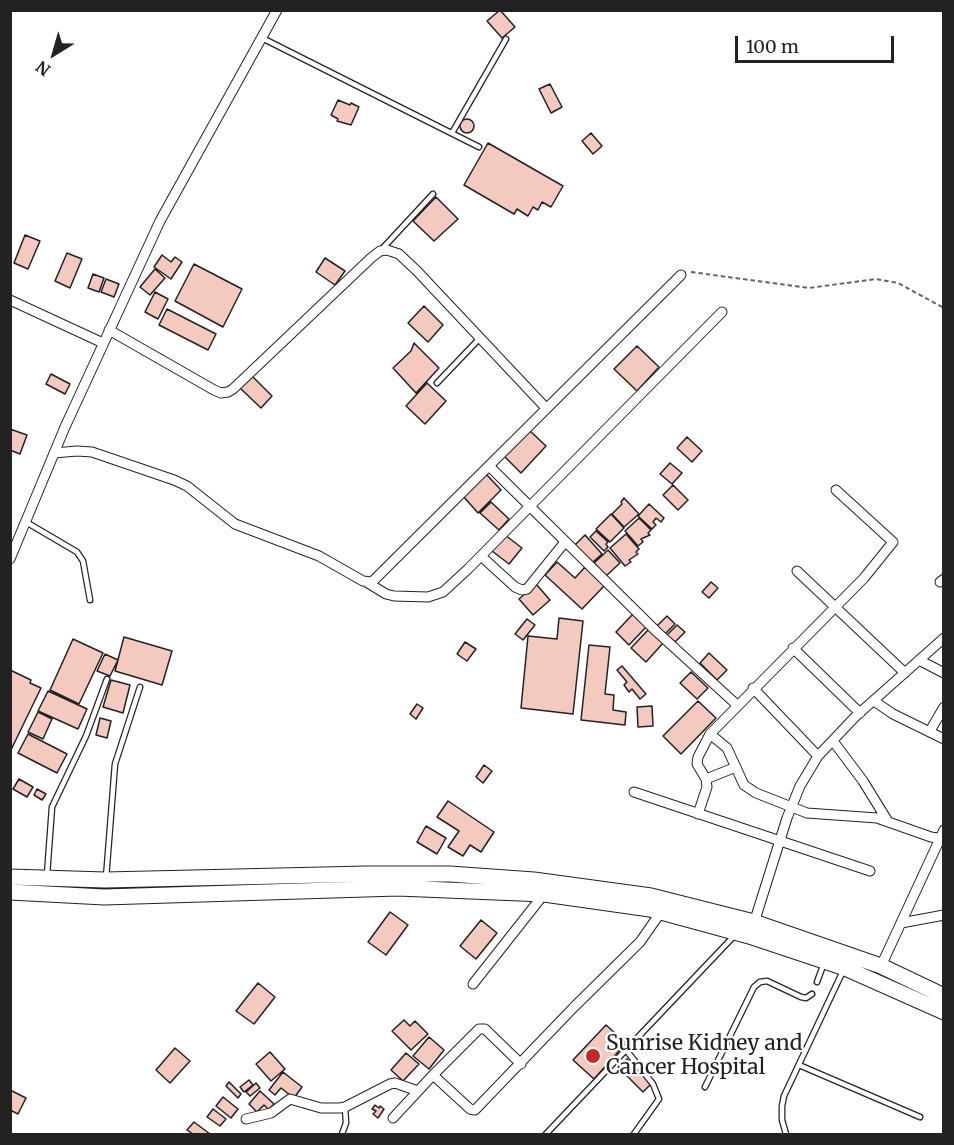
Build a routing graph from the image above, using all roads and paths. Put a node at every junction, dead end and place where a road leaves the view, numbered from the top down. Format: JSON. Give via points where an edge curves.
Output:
{"nodes":[{"id":1,"x":277,"y":10,"type":"edge"},
{"id":2,"x":262,"y":38,"type":"junction"},
{"id":3,"x":506,"y":39,"type":"dead end"},
{"id":4,"x":452,"y":133,"type":"junction"},
{"id":5,"x":479,"y":147,"type":"dead end"},
{"id":6,"x":433,"y":194,"type":"dead end"},
{"id":7,"x":380,"y":251,"type":"junction"},
{"id":8,"x":681,"y":275,"type":"joint"},
{"id":9,"x":10,"y":300,"type":"edge"},
{"id":10,"x":944,"y":308,"type":"edge"},
{"id":11,"x":722,"y":312,"type":"dead end"},
{"id":12,"x":109,"y":330,"type":"junction"},
{"id":13,"x":480,"y":338,"type":"junction"},
{"id":14,"x":103,"y":343,"type":"junction"},
{"id":15,"x":437,"y":383,"type":"dead end"},
{"id":16,"x":546,"y":408,"type":"junction"},
{"id":17,"x":54,"y":453,"type":"junction"},
{"id":18,"x":489,"y":466,"type":"junction"},
{"id":19,"x":836,"y":490,"type":"dead end"},
{"id":20,"x":530,"y":506,"type":"junction"},
{"id":21,"x":26,"y":522,"type":"junction"},
{"id":22,"x":565,"y":542,"type":"junction"},
{"id":23,"x":481,"y":556,"type":"junction"},
{"id":24,"x":10,"y":559,"type":"edge"},
{"id":25,"x":796,"y":571,"type":"dead end"},
{"id":26,"x":368,"y":583,"type":"junction"},
{"id":27,"x":90,"y":600,"type":"dead end"},
{"id":28,"x":834,"y":606,"type":"junction"},
{"id":29,"x":944,"y":638,"type":"edge"},
{"id":30,"x":793,"y":648,"type":"junction"},
{"id":31,"x":919,"y":660,"type":"junction"},
{"id":32,"x":905,"y":673,"type":"junction"},
{"id":33,"x":944,"y":673,"type":"edge"},
{"id":34,"x":107,"y":679,"type":"dead end"},
{"id":35,"x":140,"y":687,"type":"dead end"},
{"id":36,"x":753,"y":688,"type":"junction"},
{"id":37,"x":874,"y":701,"type":"junction"},
{"id":38,"x":737,"y":705,"type":"junction"},
{"id":39,"x":944,"y":707,"type":"edge"},
{"id":40,"x":860,"y":713,"type":"junction"},
{"id":41,"x":930,"y":731,"type":"junction"},
{"id":42,"x":710,"y":734,"type":"junction"},
{"id":43,"x":944,"y":739,"type":"edge"},
{"id":44,"x":833,"y":741,"type":"junction"},
{"id":45,"x":819,"y":756,"type":"junction"},
{"id":46,"x":736,"y":767,"type":"junction"},
{"id":47,"x":706,"y":779,"type":"junction"},
{"id":48,"x":634,"y":792,"type":"dead end"},
{"id":49,"x":791,"y":808,"type":"junction"},
{"id":50,"x":698,"y":814,"type":"junction"},
{"id":51,"x":887,"y":820,"type":"junction"},
{"id":52,"x":944,"y":830,"type":"edge"},
{"id":53,"x":941,"y":839,"type":"edge"},
{"id":54,"x":780,"y":841,"type":"junction"},
{"id":55,"x":870,"y":871,"type":"dead end"},
{"id":56,"x":10,"y":877,"type":"edge"},
{"id":57,"x":183,"y":879,"type":"junction"},
{"id":58,"x":47,"y":880,"type":"junction"},
{"id":59,"x":105,"y":880,"type":"junction"},
{"id":60,"x":10,"y":892,"type":"edge"},
{"id":61,"x":544,"y":894,"type":"junction"},
{"id":62,"x":183,"y":895,"type":"junction"},
{"id":63,"x":661,"y":912,"type":"junction"},
{"id":64,"x":944,"y":915,"type":"edge"},
{"id":65,"x":901,"y":923,"type":"junction"},
{"id":66,"x":747,"y":930,"type":"junction"},
{"id":67,"x":824,"y":960,"type":"junction"},
{"id":68,"x":881,"y":966,"type":"junction"},
{"id":69,"x":845,"y":968,"type":"junction"},
{"id":70,"x":817,"y":982,"type":"dead end"},
{"id":71,"x":473,"y":984,"type":"dead end"},
{"id":72,"x":812,"y":994,"type":"dead end"},
{"id":73,"x":944,"y":996,"type":"edge"},
{"id":74,"x":944,"y":1012,"type":"edge"},
{"id":75,"x":626,"y":1050,"type":"junction"},
{"id":76,"x":522,"y":1064,"type":"junction"},
{"id":77,"x":799,"y":1065,"type":"junction"},
{"id":78,"x":433,"y":1075,"type":"junction"},
{"id":79,"x":705,"y":1087,"type":"dead end"},
{"id":80,"x":418,"y":1091,"type":"junction"},
{"id":81,"x":345,"y":1107,"type":"junction"},
{"id":82,"x":920,"y":1117,"type":"dead end"},
{"id":83,"x":393,"y":1118,"type":"dead end"},
{"id":84,"x":246,"y":1119,"type":"dead end"},
{"id":85,"x":342,"y":1134,"type":"edge"},
{"id":86,"x":546,"y":1134,"type":"edge"},
{"id":87,"x":634,"y":1134,"type":"edge"},
{"id":88,"x":786,"y":1134,"type":"edge"}],
"edges":[{"from":1,"to":2,"type":"street"},
{"from":2,"to":4,"type":"lane"},
{"from":2,"to":12,"type":"street","via":[[160,221]]},
{"from":3,"to":4,"type":"lane"},
{"from":4,"to":5,"type":"lane"},
{"from":6,"to":7,"type":"lane"},
{"from":7,"to":12,"type":"street","via":[[228,392],[214,390]]},
{"from":7,"to":13,"type":"street","via":[[399,255]]},
{"from":8,"to":10,"type":"path","via":[[695,272],[809,288],[876,279],[898,283]]},
{"from":8,"to":16,"type":"street"},
{"from":9,"to":14,"type":"street"},
{"from":11,"to":20,"type":"street"},
{"from":12,"to":14,"type":"street"},
{"from":13,"to":15,"type":"lane"},
{"from":13,"to":16,"type":"street"},
{"from":14,"to":17,"type":"street"},
{"from":16,"to":18,"type":"street"},
{"from":17,"to":21,"type":"street"},
{"from":17,"to":26,"type":"street","via":[[92,452],[174,480],[235,524],[319,556]]},
{"from":18,"to":20,"type":"street"},
{"from":18,"to":26,"type":"street"},
{"from":19,"to":28,"type":"street","via":[[893,542],[864,578]]},
{"from":20,"to":22,"type":"street"},
{"from":20,"to":23,"type":"street"},
{"from":21,"to":24,"type":"street"},
{"from":21,"to":27,"type":"lane","via":[[77,552],[83,561]]},
{"from":22,"to":23,"type":"street","via":[[527,589],[522,590]]},
{"from":22,"to":38,"type":"street"},
{"from":23,"to":26,"type":"street","via":[[435,596],[394,596]]},
{"from":25,"to":28,"type":"street"},
{"from":28,"to":30,"type":"street"},
{"from":28,"to":32,"type":"street"},
{"from":29,"to":31,"type":"street"},
{"from":30,"to":36,"type":"street"},
{"from":30,"to":40,"type":"street"},
{"from":31,"to":32,"type":"street"},
{"from":31,"to":33,"type":"street"},
{"from":32,"to":37,"type":"street"},
{"from":34,"to":58,"type":"lane","via":[[86,736],[52,807]]},
{"from":35,"to":59,"type":"lane","via":[[115,764]]},
{"from":36,"to":38,"type":"street"},
{"from":36,"to":45,"type":"street"},
{"from":37,"to":40,"type":"street"},
{"from":37,"to":41,"type":"street"},
{"from":38,"to":42,"type":"street"},
{"from":39,"to":41,"type":"street"},
{"from":40,"to":44,"type":"street"},
{"from":41,"to":43,"type":"street"},
{"from":42,"to":46,"type":"street","via":[[727,748]]},
{"from":42,"to":47,"type":"street","via":[[697,764]]},
{"from":44,"to":45,"type":"street"},
{"from":44,"to":51,"type":"street"},
{"from":45,"to":49,"type":"street"},
{"from":46,"to":47,"type":"street"},
{"from":46,"to":49,"type":"street","via":[[749,790]]},
{"from":47,"to":50,"type":"street"},
{"from":48,"to":50,"type":"street"},
{"from":49,"to":51,"type":"street"},
{"from":49,"to":54,"type":"street"},
{"from":50,"to":54,"type":"street"},
{"from":51,"to":53,"type":"street"},
{"from":52,"to":53,"type":"street"},
{"from":53,"to":65,"type":"street"},
{"from":54,"to":55,"type":"street"},
{"from":54,"to":66,"type":"street"},
{"from":56,"to":58,"type":"main road"},
{"from":57,"to":59,"type":"main road"},
{"from":57,"to":62,"type":"main road"},
{"from":57,"to":66,"type":"main road","via":[[450,874],[534,880],[651,896]]},
{"from":58,"to":59,"type":"main road"},
{"from":60,"to":62,"type":"main road","via":[[104,897]]},
{"from":61,"to":62,"type":"main road","via":[[398,888]]},
{"from":61,"to":63,"type":"main road"},
{"from":61,"to":71,"type":"street"},
{"from":63,"to":66,"type":"main road"},
{"from":63,"to":76,"type":"street","via":[[640,942]]},
{"from":64,"to":65,"type":"street"},
{"from":65,"to":68,"type":"street"},
{"from":66,"to":67,"type":"main road"},
{"from":66,"to":68,"type":"main road"},
{"from":66,"to":75,"type":"lane"},
{"from":67,"to":69,"type":"main road"},
{"from":67,"to":70,"type":"lane"},
{"from":68,"to":73,"type":"main road"},
{"from":69,"to":74,"type":"main road"},
{"from":69,"to":77,"type":"lane"},
{"from":72,"to":79,"type":"lane","via":[[801,997],[767,981],[754,987]]},
{"from":75,"to":86,"type":"lane"},
{"from":75,"to":87,"type":"lane","via":[[653,1084],[659,1099]]},
{"from":76,"to":78,"type":"street","via":[[472,1111]]},
{"from":76,"to":78,"type":"street","via":[[482,1028]]},
{"from":77,"to":82,"type":"lane"},
{"from":77,"to":88,"type":"lane","via":[[782,1106]]},
{"from":78,"to":80,"type":"street"},
{"from":80,"to":81,"type":"street","via":[[390,1084]]},
{"from":80,"to":83,"type":"street"},
{"from":81,"to":84,"type":"street","via":[[321,1108],[290,1099],[271,1113]]},
{"from":81,"to":85,"type":"lane"}]}
